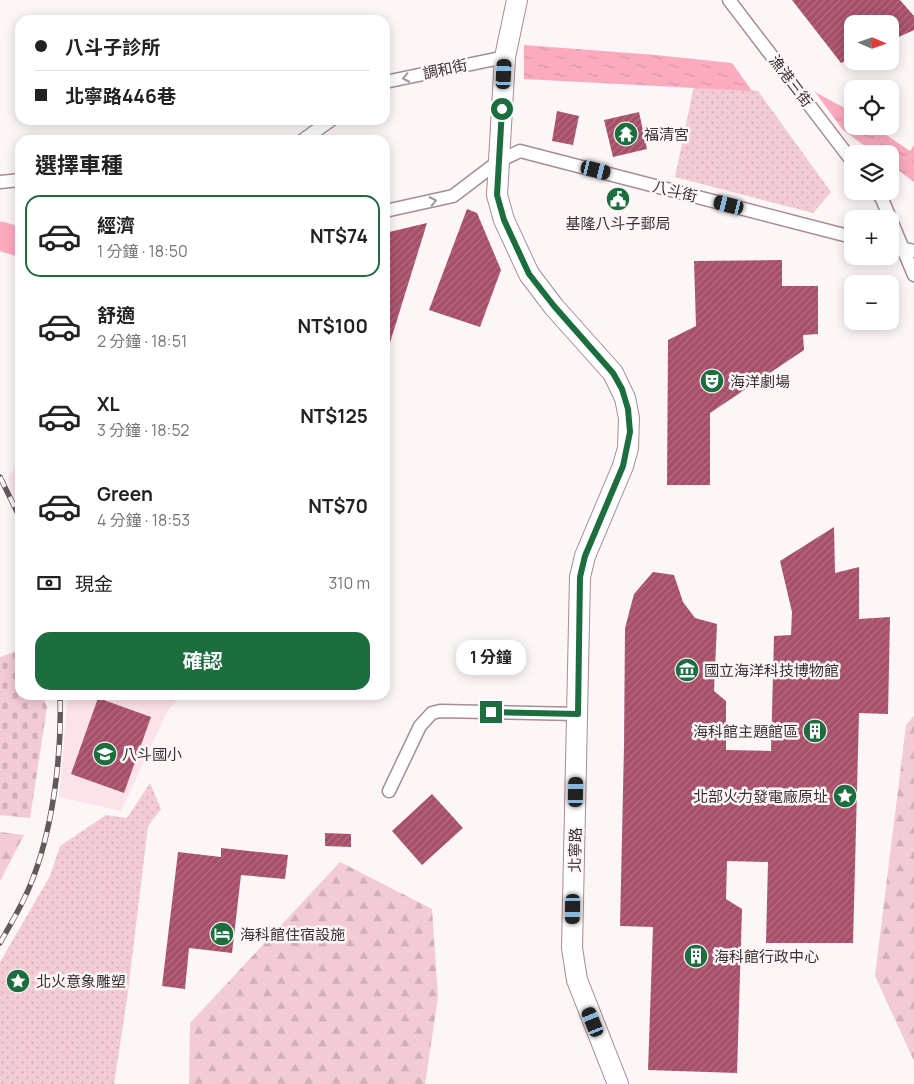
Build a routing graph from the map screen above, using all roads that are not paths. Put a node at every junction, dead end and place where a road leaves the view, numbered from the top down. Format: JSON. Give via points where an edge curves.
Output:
{"nodes":[{"id":1,"x":517,"y":0,"type":"edge"},
{"id":2,"x":729,"y":0,"type":"edge"},
{"id":3,"x":505,"y":56,"type":"junction"},
{"id":4,"x":390,"y":81,"type":"edge"},
{"id":5,"x":324,"y":125,"type":"edge"},
{"id":6,"x":310,"y":135,"type":"edge"},
{"id":7,"x":844,"y":151,"type":"edge"},
{"id":8,"x":499,"y":161,"type":"junction"},
{"id":9,"x":15,"y":180,"type":"edge"},
{"id":10,"x":0,"y":182,"type":"edge"},
{"id":11,"x":883,"y":200,"type":"edge"},
{"id":12,"x":390,"y":210,"type":"edge"},
{"id":13,"x":844,"y":234,"type":"edge"},
{"id":14,"x":908,"y":250,"type":"edge"},
{"id":15,"x":914,"y":275,"type":"edge"},
{"id":16,"x":578,"y":714,"type":"junction"},
{"id":17,"x":390,"y":791,"type":"dead end"},
{"id":18,"x":618,"y":1084,"type":"edge"}],
"edges":[{"from":1,"to":3,"type":"main road","name":"北寧路"},
{"from":2,"to":7,"type":"street","name":"漁港三街"},
{"from":3,"to":4,"type":"street","name":"調和街","one_way":true},
{"from":3,"to":8,"type":"main road","name":"北寧路"},
{"from":5,"to":6,"type":"street"},
{"from":12,"to":8,"type":"street","one_way":true,"via":[[453,196]]},
{"from":8,"to":13,"type":"street","name":"八斗街","via":[[520,151]]},
{"from":8,"to":16,"type":"main road","name":"北寧路","via":[[497,195],[504,220],[529,274],[613,373],[625,398],[629,418],[628,448],[623,466],[585,556],[580,577]]},
{"from":9,"to":10,"type":"street"},
{"from":11,"to":14,"type":"street"},
{"from":14,"to":15,"type":"street"},
{"from":16,"to":17,"type":"street","via":[[432,713],[420,726]]},
{"from":16,"to":18,"type":"main road","name":"北寧路","via":[[572,948],[577,980]]}]}
